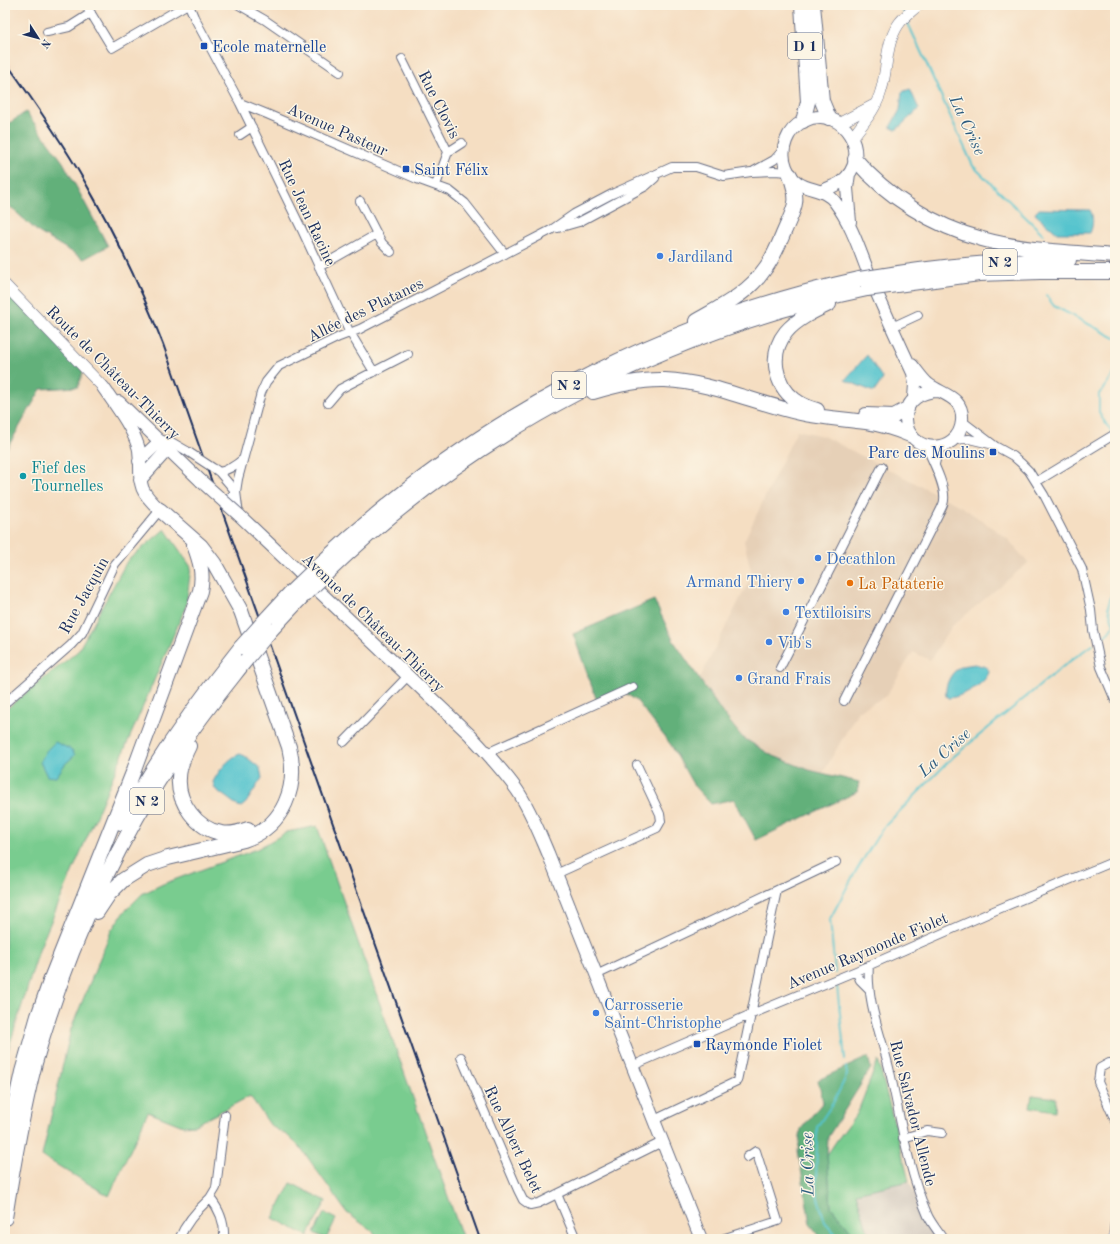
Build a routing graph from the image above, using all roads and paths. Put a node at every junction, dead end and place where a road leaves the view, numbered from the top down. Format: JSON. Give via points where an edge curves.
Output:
{"nodes":[{"id":1,"x":86,"y":5,"type":"edge"},
{"id":2,"x":186,"y":5,"type":"edge"},
{"id":3,"x":190,"y":5,"type":"edge"},
{"id":4,"x":239,"y":5,"type":"edge"},
{"id":5,"x":802,"y":5,"type":"edge"},
{"id":6,"x":813,"y":5,"type":"edge"},
{"id":7,"x":918,"y":5,"type":"edge"},
{"id":8,"x":91,"y":13,"type":"junction"},
{"id":9,"x":48,"y":32,"type":"dead end"},
{"id":10,"x":402,"y":59,"type":"dead end"},
{"id":11,"x":340,"y":72,"type":"dead end"},
{"id":12,"x":240,"y":103,"type":"junction"},
{"id":13,"x":876,"y":104,"type":"junction"},
{"id":14,"x":803,"y":121,"type":"junction"},
{"id":15,"x":834,"y":121,"type":"junction"},
{"id":16,"x":252,"y":127,"type":"junction"},
{"id":17,"x":240,"y":135,"type":"dead end"},
{"id":18,"x":852,"y":138,"type":"junction"},
{"id":19,"x":462,"y":143,"type":"dead end"},
{"id":20,"x":784,"y":149,"type":"junction"},
{"id":21,"x":448,"y":152,"type":"junction"},
{"id":22,"x":855,"y":159,"type":"junction"},
{"id":23,"x":751,"y":172,"type":"junction"},
{"id":24,"x":789,"y":173,"type":"junction"},
{"id":25,"x":849,"y":174,"type":"junction"},
{"id":26,"x":436,"y":185,"type":"junction"},
{"id":27,"x":822,"y":191,"type":"junction"},
{"id":28,"x":360,"y":201,"type":"dead end"},
{"id":29,"x":851,"y":228,"type":"junction"},
{"id":30,"x":377,"y":234,"type":"junction"},
{"id":31,"x":391,"y":252,"type":"dead end"},
{"id":32,"x":505,"y":254,"type":"junction"},
{"id":33,"x":1115,"y":256,"type":"edge"},
{"id":34,"x":1115,"y":260,"type":"edge"},
{"id":35,"x":319,"y":267,"type":"junction"},
{"id":36,"x":1115,"y":272,"type":"edge"},
{"id":37,"x":887,"y":280,"type":"junction"},
{"id":38,"x":863,"y":284,"type":"junction"},
{"id":39,"x":5,"y":285,"type":"edge"},
{"id":40,"x":918,"y":315,"type":"dead end"},
{"id":41,"x":892,"y":327,"type":"junction"},
{"id":42,"x":350,"y":332,"type":"junction"},
{"id":43,"x":661,"y":342,"type":"junction"},
{"id":44,"x":408,"y":354,"type":"dead end"},
{"id":45,"x":906,"y":358,"type":"junction"},
{"id":46,"x":374,"y":372,"type":"junction"},
{"id":47,"x":103,"y":387,"type":"junction"},
{"id":48,"x":939,"y":391,"type":"junction"},
{"id":49,"x":328,"y":403,"type":"dead end"},
{"id":50,"x":911,"y":404,"type":"junction"},
{"id":51,"x":553,"y":406,"type":"junction"},
{"id":52,"x":962,"y":421,"type":"junction"},
{"id":53,"x":910,"y":435,"type":"junction"},
{"id":54,"x":1112,"y":436,"type":"edge"},
{"id":55,"x":952,"y":440,"type":"junction"},
{"id":56,"x":164,"y":445,"type":"junction"},
{"id":57,"x":926,"y":446,"type":"junction"},
{"id":58,"x":995,"y":446,"type":"junction"},
{"id":59,"x":939,"y":447,"type":"junction"},
{"id":60,"x":244,"y":459,"type":"junction"},
{"id":61,"x":140,"y":461,"type":"junction"},
{"id":62,"x":935,"y":464,"type":"junction"},
{"id":63,"x":882,"y":467,"type":"dead end"},
{"id":64,"x":216,"y":470,"type":"junction"},
{"id":65,"x":140,"y":480,"type":"junction"},
{"id":66,"x":1036,"y":482,"type":"junction"},
{"id":67,"x":236,"y":492,"type":"junction"},
{"id":68,"x":224,"y":502,"type":"junction"},
{"id":69,"x":160,"y":510,"type":"junction"},
{"id":70,"x":239,"y":515,"type":"junction"},
{"id":71,"x":185,"y":533,"type":"junction"},
{"id":72,"x":194,"y":545,"type":"junction"},
{"id":73,"x":322,"y":570,"type":"junction"},
{"id":74,"x":244,"y":654,"type":"junction"},
{"id":75,"x":780,"y":668,"type":"dead end"},
{"id":76,"x":408,"y":676,"type":"junction"},
{"id":77,"x":633,"y":687,"type":"dead end"},
{"id":78,"x":1115,"y":700,"type":"edge"},
{"id":79,"x":844,"y":701,"type":"dead end"},
{"id":80,"x":5,"y":703,"type":"edge"},
{"id":81,"x":207,"y":709,"type":"junction"},
{"id":82,"x":344,"y":742,"type":"dead end"},
{"id":83,"x":487,"y":753,"type":"junction"},
{"id":84,"x":637,"y":765,"type":"dead end"},
{"id":85,"x":1115,"y":861,"type":"edge"},
{"id":86,"x":836,"y":862,"type":"dead end"},
{"id":87,"x":556,"y":874,"type":"junction"},
{"id":88,"x":777,"y":890,"type":"junction"},
{"id":89,"x":85,"y":895,"type":"junction"},
{"id":90,"x":71,"y":957,"type":"junction"},
{"id":91,"x":870,"y":965,"type":"junction"},
{"id":92,"x":856,"y":971,"type":"junction"},
{"id":93,"x":596,"y":974,"type":"junction"},
{"id":94,"x":869,"y":989,"type":"junction"},
{"id":95,"x":751,"y":1014,"type":"junction"},
{"id":96,"x":461,"y":1057,"type":"dead end"},
{"id":97,"x":1115,"y":1063,"type":"edge"},
{"id":98,"x":632,"y":1066,"type":"junction"},
{"id":99,"x":225,"y":1115,"type":"dead end"},
{"id":100,"x":654,"y":1120,"type":"junction"},
{"id":101,"x":1115,"y":1120,"type":"edge"},
{"id":102,"x":942,"y":1133,"type":"dead end"},
{"id":103,"x":904,"y":1138,"type":"junction"},
{"id":104,"x":662,"y":1142,"type":"junction"},
{"id":105,"x":5,"y":1150,"type":"edge"},
{"id":106,"x":747,"y":1158,"type":"dead end"},
{"id":107,"x":557,"y":1194,"type":"junction"},
{"id":108,"x":210,"y":1198,"type":"junction"},
{"id":109,"x":5,"y":1218,"type":"edge"},
{"id":110,"x":1115,"y":1222,"type":"edge"},
{"id":111,"x":179,"y":1239,"type":"edge"},
{"id":112,"x":224,"y":1239,"type":"edge"},
{"id":113,"x":576,"y":1239,"type":"edge"},
{"id":114,"x":701,"y":1239,"type":"edge"},
{"id":115,"x":722,"y":1239,"type":"edge"},
{"id":116,"x":943,"y":1239,"type":"edge"},
{"id":117,"x":1113,"y":1239,"type":"edge"}],
"edges":[{"from":1,"to":8,"type":"street"},
{"from":2,"to":8,"type":"street","via":[[112,48]]},
{"from":3,"to":12,"type":"street"},
{"from":4,"to":11,"type":"street"},
{"from":5,"to":14,"type":"highway","number":"D 1","via":[[808,102]]},
{"from":6,"to":15,"type":"highway","number":"D 1","via":[[822,101]]},
{"from":7,"to":13,"type":"street","via":[[898,24],[888,48],[882,90]]},
{"from":8,"to":9,"type":"street","via":[[69,27]]},
{"from":10,"to":21,"type":"street","name":"Rue Clovis"},
{"from":12,"to":16,"type":"street","name":"Rue Jean Racine"},
{"from":12,"to":26,"type":"street","name":"Avenue Pasteur"},
{"from":13,"to":15,"type":"street"},
{"from":13,"to":18,"type":"street"},
{"from":14,"to":15,"type":"main road","via":[[820,117]]},
{"from":14,"to":20,"type":"main road","via":[[793,128]]},
{"from":15,"to":18,"type":"main road","via":[[847,130]]},
{"from":16,"to":17,"type":"street"},
{"from":16,"to":35,"type":"street","name":"Rue Jean Racine"},
{"from":18,"to":22,"type":"main road"},
{"from":19,"to":21,"type":"street"},
{"from":20,"to":23,"type":"street","name":"Allée des Platanes","via":[[774,160]]},
{"from":20,"to":24,"type":"main road","via":[[784,161]]},
{"from":21,"to":26,"type":"street","name":"Rue Clovis"},
{"from":22,"to":25,"type":"main road"},
{"from":22,"to":33,"type":"highway","via":[[870,176],[903,201],[928,217],[958,231],[982,239],[1028,248]]},
{"from":23,"to":24,"type":"street","name":"Allée des Platanes"},
{"from":23,"to":32,"type":"street","name":"Allée des Platanes","via":[[724,176],[696,167],[672,167],[661,172],[646,186],[579,222],[551,230]]},
{"from":24,"to":27,"type":"main road","via":[[797,183]]},
{"from":24,"to":43,"type":"highway","via":[[796,190],[795,205],[777,249],[764,271],[738,296]]},
{"from":25,"to":27,"type":"main road","via":[[842,181]]},
{"from":25,"to":29,"type":"main road","via":[[847,193]]},
{"from":26,"to":32,"type":"street","name":"Avenue Pasteur","via":[[450,191],[465,203]]},
{"from":27,"to":29,"type":"main road","via":[[834,201]]},
{"from":28,"to":30,"type":"street"},
{"from":29,"to":41,"type":"main road"},
{"from":30,"to":31,"type":"street"},
{"from":30,"to":35,"type":"street"},
{"from":32,"to":42,"type":"street","name":"Allée des Platanes"},
{"from":34,"to":37,"type":"highway","number":"N 2","via":[[1040,260],[971,264],[925,269]]},
{"from":35,"to":42,"type":"street","name":"Rue Jean Racine"},
{"from":36,"to":37,"type":"highway","number":"N 2","via":[[979,274]]},
{"from":37,"to":38,"type":"highway","number":"N 2","bridge":true},
{"from":38,"to":43,"type":"highway","number":"N 2","via":[[808,291],[749,309]]},
{"from":38,"to":50,"type":"highway","via":[[799,320],[787,331],[777,351],[779,380],[786,392],[795,400],[817,410],[894,416]]},
{"from":38,"to":51,"type":"highway","number":"N 2","via":[[692,341],[610,376]]},
{"from":39,"to":47,"type":"street","name":"Route de Château-Thierry"},
{"from":40,"to":41,"type":"street"},
{"from":41,"to":45,"type":"main road"},
{"from":42,"to":46,"type":"street","name":"Rue Jean Racine"},
{"from":42,"to":60,"type":"street","name":"Allée des Platanes","via":[[280,366],[266,382]]},
{"from":43,"to":73,"type":"highway","number":"N 2","via":[[579,379],[479,437],[385,506]]},
{"from":44,"to":46,"type":"street"},
{"from":45,"to":48,"type":"main road","via":[[926,383]]},
{"from":45,"to":50,"type":"main road","via":[[915,384]]},
{"from":46,"to":49,"type":"street","via":[[340,389]]},
{"from":47,"to":56,"type":"main road","name":"Route de Château-Thierry"},
{"from":47,"to":61,"type":"main road","via":[[133,433],[140,450]]},
{"from":48,"to":50,"type":"main road","via":[[921,393]]},
{"from":48,"to":52,"type":"main road","via":[[953,398],[958,405]]},
{"from":50,"to":53,"type":"main road","via":[[906,417]]},
{"from":51,"to":53,"type":"highway","via":[[622,384],[675,380],[702,385],[801,414],[873,423]]},
{"from":51,"to":73,"type":"highway","number":"N 2","via":[[491,443],[434,482]]},
{"from":52,"to":55,"type":"main road"},
{"from":52,"to":58,"type":"street"},
{"from":53,"to":57,"type":"main road"},
{"from":54,"to":66,"type":"street"},
{"from":55,"to":58,"type":"street","via":[[969,439]]},
{"from":55,"to":59,"type":"main road"},
{"from":56,"to":61,"type":"main road"},
{"from":56,"to":64,"type":"street","bridge":true,"via":[[168,440]]},
{"from":56,"to":65,"type":"main road"},
{"from":56,"to":68,"type":"main road","name":"Route de Château-Thierry","bridge":true},
{"from":57,"to":59,"type":"main road"},
{"from":57,"to":62,"type":"street"},
{"from":58,"to":66,"type":"street","via":[[1017,460]]},
{"from":59,"to":62,"type":"street"},
{"from":60,"to":64,"type":"street","via":[[227,470]]},
{"from":60,"to":67,"type":"street","name":"Allée des Platanes"},
{"from":61,"to":65,"type":"main road"},
{"from":62,"to":79,"type":"street","via":[[944,500],[941,509]]},
{"from":63,"to":75,"type":"street"},
{"from":64,"to":67,"type":"street"},
{"from":65,"to":69,"type":"main road","via":[[147,498]]},
{"from":66,"to":78,"type":"street","via":[[1082,569],[1101,667]]},
{"from":67,"to":68,"type":"street"},
{"from":67,"to":70,"type":"street","name":"Allée des Platanes"},
{"from":68,"to":70,"type":"main road","name":"Avenue de Château-Thierry","bridge":true},
{"from":69,"to":71,"type":"highway"},
{"from":69,"to":80,"type":"street","name":"Rue Jacquin","via":[[115,564],[82,633],[72,645]]},
{"from":70,"to":76,"type":"main road","name":"Avenue de Château-Thierry"},
{"from":71,"to":72,"type":"highway"},
{"from":71,"to":90,"type":"highway","via":[[201,546],[214,563],[241,611],[289,747],[292,772],[288,797],[270,826],[254,836],[158,861],[130,874],[103,902]]},
{"from":72,"to":81,"type":"highway","via":[[220,579],[232,602],[284,748],[285,772],[278,800],[263,821],[242,831],[222,834],[204,826],[188,810],[180,792],[182,764]]},
{"from":72,"to":89,"type":"highway","via":[[201,566],[200,591]]},
{"from":73,"to":74,"type":"highway","number":"N 2","bridge":true,"via":[[295,596]]},
{"from":74,"to":81,"type":"highway","number":"N 2"},
{"from":74,"to":89,"type":"highway","number":"N 2","via":[[193,709],[160,758],[117,832]]},
{"from":76,"to":82,"type":"street"},
{"from":76,"to":83,"type":"main road","name":"Avenue de Château-Thierry"},
{"from":77,"to":83,"type":"street"},
{"from":81,"to":90,"type":"highway","number":"N 2","via":[[136,820],[100,890]]},
{"from":83,"to":87,"type":"main road","name":"Avenue de Château-Thierry","via":[[517,790],[527,807]]},
{"from":84,"to":87,"type":"street","via":[[660,814],[661,821],[657,828]]},
{"from":85,"to":91,"type":"street","name":"Avenue Raymonde Fiolet"},
{"from":86,"to":88,"type":"street"},
{"from":87,"to":93,"type":"main road","name":"Avenue de Château-Thierry"},
{"from":88,"to":93,"type":"street"},
{"from":88,"to":95,"type":"street"},
{"from":89,"to":105,"type":"highway","number":"N 2","via":[[61,951],[38,1016],[22,1072]]},
{"from":90,"to":109,"type":"highway","number":"N 2","via":[[34,1070],[17,1146]]},
{"from":91,"to":92,"type":"street","name":"Avenue Raymonde Fiolet"},
{"from":91,"to":94,"type":"street","name":"Rue Salvador Allende"},
{"from":92,"to":94,"type":"street","name":"Rue Salvador Allende","via":[[860,980]]},
{"from":92,"to":95,"type":"street","name":"Avenue Raymonde Fiolet"},
{"from":93,"to":98,"type":"main road","name":"Avenue de Château-Thierry"},
{"from":94,"to":103,"type":"street","name":"Rue Salvador Allende"},
{"from":95,"to":98,"type":"street","name":"Avenue Raymonde Fiolet"},
{"from":95,"to":100,"type":"street","via":[[737,1081]]},
{"from":96,"to":107,"type":"street","name":"Rue Albert Belet","via":[[523,1200],[533,1205]]},
{"from":97,"to":101,"type":"street","via":[[1108,1062],[1100,1068],[1098,1082]]},
{"from":98,"to":100,"type":"main road","name":"Avenue de Château-Thierry"},
{"from":99,"to":108,"type":"street","via":[[216,1188]]},
{"from":100,"to":104,"type":"main road","name":"Avenue de Château-Thierry"},
{"from":102,"to":103,"type":"street","via":[[927,1131]]},
{"from":103,"to":116,"type":"street","name":"Rue Salvador Allende","via":[[912,1173],[929,1216]]},
{"from":104,"to":107,"type":"street","name":"Rue Albert Belet"},
{"from":104,"to":114,"type":"main road","name":"Avenue de Château-Thierry"},
{"from":106,"to":115,"type":"street","via":[[756,1151],[778,1221]]},
{"from":107,"to":113,"type":"street","name":"Rue Albert Belet"},
{"from":108,"to":111,"type":"street","via":[[196,1211]]},
{"from":108,"to":112,"type":"street","via":[[218,1208],[225,1229]]},
{"from":110,"to":117,"type":"street"}]}
